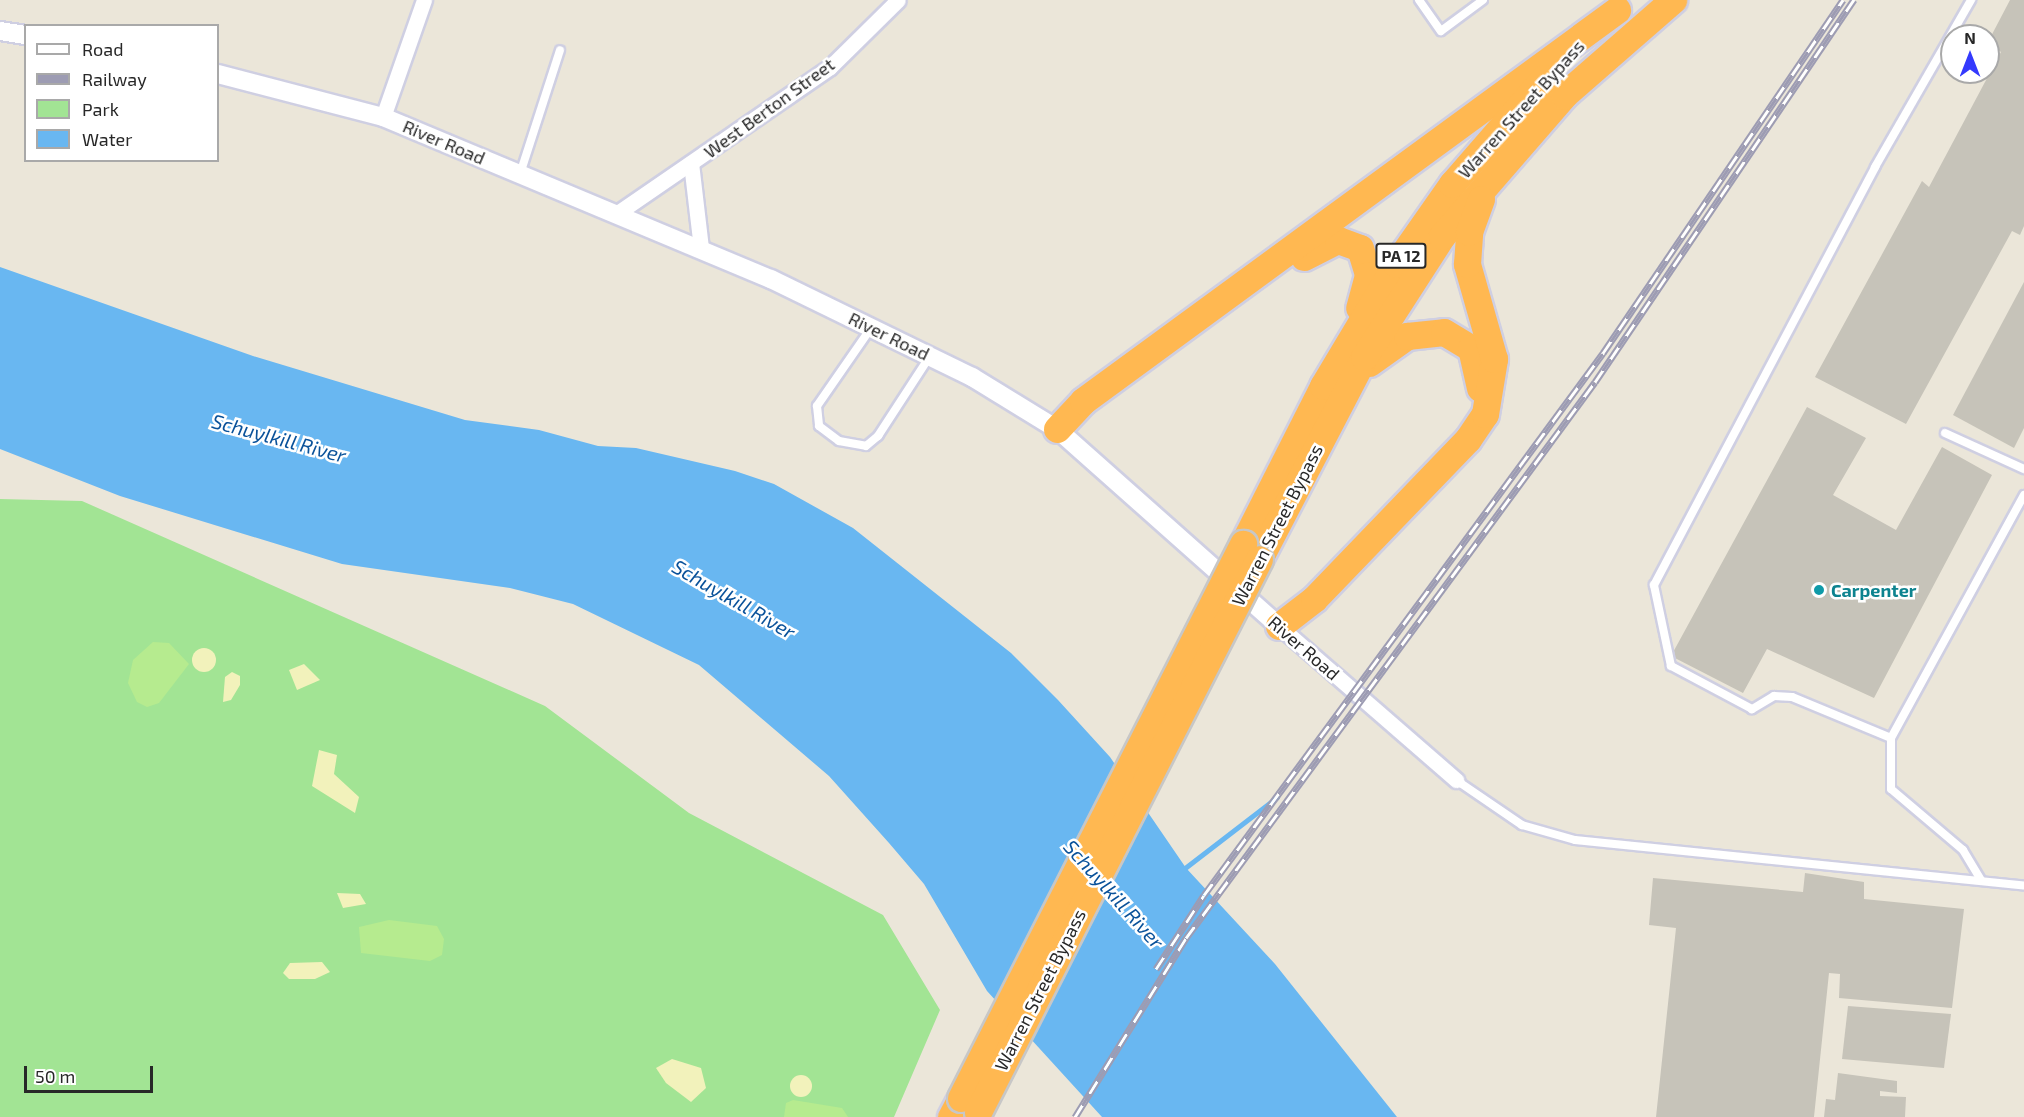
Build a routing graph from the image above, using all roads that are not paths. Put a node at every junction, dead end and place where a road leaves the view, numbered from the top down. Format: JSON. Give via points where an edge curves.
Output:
{"nodes":[{"id":1,"x":424,"y":0,"type":"edge"},
{"id":2,"x":898,"y":0,"type":"edge"},
{"id":3,"x":1419,"y":0,"type":"edge"},
{"id":4,"x":1483,"y":0,"type":"edge"},
{"id":5,"x":1673,"y":0,"type":"edge"},
{"id":6,"x":1971,"y":0,"type":"edge"},
{"id":7,"x":1623,"y":5,"type":"edge"},
{"id":8,"x":0,"y":31,"type":"edge"},
{"id":9,"x":24,"y":35,"type":"edge"},
{"id":10,"x":560,"y":50,"type":"dead end"},
{"id":11,"x":219,"y":74,"type":"edge"},
{"id":12,"x":383,"y":117,"type":"junction"},
{"id":13,"x":1503,"y":162,"type":"junction"},
{"id":14,"x":691,"y":163,"type":"junction"},
{"id":15,"x":520,"y":174,"type":"junction"},
{"id":16,"x":619,"y":212,"type":"junction"},
{"id":17,"x":701,"y":248,"type":"junction"},
{"id":18,"x":871,"y":327,"type":"junction"},
{"id":19,"x":1346,"y":346,"type":"junction"},
{"id":20,"x":930,"y":356,"type":"junction"},
{"id":21,"x":1343,"y":396,"type":"junction"},
{"id":22,"x":1057,"y":429,"type":"junction"},
{"id":23,"x":1945,"y":433,"type":"dead end"},
{"id":24,"x":2024,"y":469,"type":"edge"},
{"id":25,"x":2024,"y":495,"type":"edge"},
{"id":26,"x":1251,"y":552,"type":"junction"},
{"id":27,"x":1279,"y":626,"type":"junction"},
{"id":28,"x":1891,"y":738,"type":"junction"},
{"id":29,"x":1456,"y":780,"type":"joint"},
{"id":30,"x":1981,"y":880,"type":"junction"},
{"id":31,"x":2024,"y":886,"type":"edge"},
{"id":32,"x":966,"y":1111,"type":"edge"}],
"edges":[{"from":1,"to":12,"type":"street"},
{"from":2,"to":14,"type":"street","name":"West Berton Street","via":[[830,68]]},
{"from":3,"to":4,"type":"lane","via":[[1441,31]]},
{"from":5,"to":13,"type":"highway","name":"Warren Street Bypass","number":"PA 12","via":[[1564,95]]},
{"from":6,"to":28,"type":"lane","via":[[1875,167],[1654,585],[1671,666],[1752,709],[1774,696],[1792,697]]},
{"from":7,"to":19,"type":"highway","name":"Warren Street Bypass","number":"PA 12","via":[[1545,77],[1452,184]]},
{"from":7,"to":22,"type":"highway","via":[[1083,401]]},
{"from":8,"to":9,"type":"street"},
{"from":10,"to":15,"type":"lane"},
{"from":11,"to":12,"type":"street","name":"River Road"},
{"from":12,"to":15,"type":"street","name":"River Road"},
{"from":13,"to":21,"type":"highway","name":"Warren Street Bypass","number":"PA 12","via":[[1414,275]]},
{"from":13,"to":27,"type":"highway","via":[[1478,205],[1466,249],[1469,280],[1494,359],[1485,414],[1468,440],[1322,590]]},
{"from":14,"to":16,"type":"street","name":"West Berton Street"},
{"from":14,"to":17,"type":"street","name":"West Berton Street"},
{"from":15,"to":16,"type":"street","name":"River Road"},
{"from":16,"to":17,"type":"street","name":"River Road"},
{"from":17,"to":18,"type":"street","name":"River Road"},
{"from":18,"to":20,"type":"street","name":"River Road"},
{"from":18,"to":20,"type":"lane","via":[[817,406],[819,426],[839,441],[866,446],[878,436]]},
{"from":19,"to":22,"type":"highway","via":[[1368,265],[1360,248],[1338,240],[1316,249],[1092,413]]},
{"from":19,"to":26,"type":"highway","name":"Warren Street Bypass","number":"PA 12"},
{"from":20,"to":22,"type":"street","name":"River Road"},
{"from":21,"to":26,"type":"highway","name":"Warren Street Bypass","number":"PA 12"},
{"from":21,"to":27,"type":"highway","via":[[1382,350],[1419,332],[1455,336],[1471,348],[1479,368],[1478,395],[1466,419],[1305,590]]},
{"from":22,"to":27,"type":"street","name":"River Road"},
{"from":23,"to":24,"type":"lane"},
{"from":25,"to":28,"type":"lane"},
{"from":26,"to":32,"type":"highway","name":"Warren Street Bypass","number":"PA 12","bridge":true},
{"from":27,"to":29,"type":"street","name":"River Road"},
{"from":28,"to":30,"type":"lane","via":[[1891,789],[1963,849]]},
{"from":29,"to":30,"type":"lane","via":[[1522,825],[1575,840]]},
{"from":30,"to":31,"type":"lane"}]}
